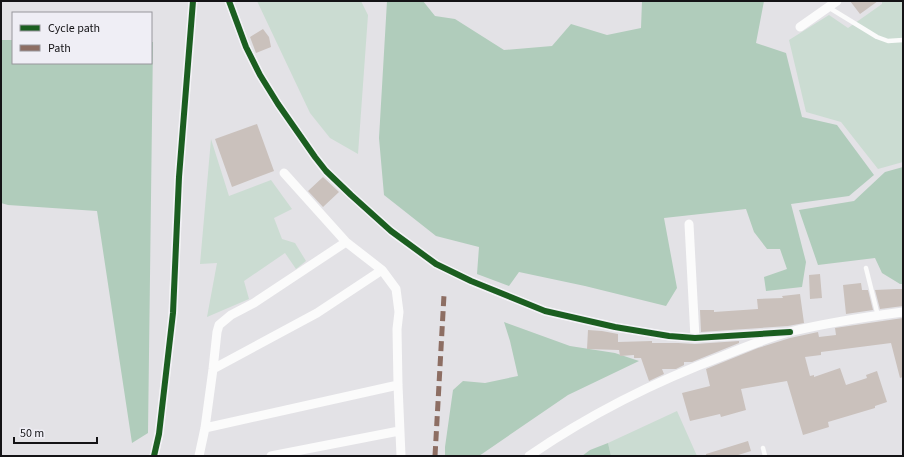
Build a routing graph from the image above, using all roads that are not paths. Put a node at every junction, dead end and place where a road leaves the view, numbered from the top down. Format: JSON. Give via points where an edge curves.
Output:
{"nodes":[{"id":1,"x":192,"y":1,"type":"edge"},
{"id":2,"x":229,"y":1,"type":"edge"},
{"id":3,"x":837,"y":1,"type":"edge"},
{"id":4,"x":828,"y":7,"type":"junction"},
{"id":5,"x":800,"y":27,"type":"dead end"},
{"id":6,"x":903,"y":40,"type":"edge"},
{"id":7,"x":284,"y":173,"type":"dead end"},
{"id":8,"x":689,"y":224,"type":"dead end"},
{"id":9,"x":346,"y":242,"type":"junction"},
{"id":10,"x":866,"y":268,"type":"dead end"},
{"id":11,"x":382,"y":270,"type":"junction"},
{"id":12,"x":903,"y":312,"type":"edge"},
{"id":13,"x":878,"y":316,"type":"junction"},
{"id":14,"x":790,"y":332,"type":"junction"},
{"id":15,"x":695,"y":338,"type":"junction"},
{"id":16,"x":213,"y":369,"type":"junction"},
{"id":17,"x":398,"y":385,"type":"junction"},
{"id":18,"x":205,"y":428,"type":"junction"},
{"id":19,"x":399,"y":431,"type":"junction"},
{"id":20,"x":763,"y":448,"type":"dead end"},
{"id":21,"x":154,"y":456,"type":"edge"},
{"id":22,"x":199,"y":456,"type":"edge"},
{"id":23,"x":271,"y":456,"type":"edge"},
{"id":24,"x":401,"y":456,"type":"edge"},
{"id":25,"x":529,"y":456,"type":"edge"},
{"id":26,"x":765,"y":456,"type":"edge"}],
"edges":[{"from":1,"to":21,"type":"street","via":[[179,177],[173,313],[159,434]]},
{"from":2,"to":15,"type":"street","via":[[260,75],[315,157],[351,195],[413,248],[436,264],[471,281],[545,311],[615,327]]},
{"from":3,"to":4,"type":"street"},
{"from":4,"to":5,"type":"street"},
{"from":4,"to":6,"type":"lane","via":[[877,38],[888,41]]},
{"from":7,"to":9,"type":"street"},
{"from":8,"to":15,"type":"street"},
{"from":9,"to":11,"type":"street"},
{"from":9,"to":16,"type":"street","via":[[219,325]]},
{"from":10,"to":13,"type":"lane"},
{"from":11,"to":16,"type":"street","via":[[317,313]]},
{"from":11,"to":17,"type":"street","via":[[396,289],[398,301]]},
{"from":12,"to":13,"type":"street"},
{"from":13,"to":14,"type":"street"},
{"from":14,"to":15,"type":"street"},
{"from":14,"to":25,"type":"street","via":[[682,372],[642,390]]},
{"from":16,"to":18,"type":"street"},
{"from":17,"to":18,"type":"street"},
{"from":17,"to":19,"type":"street"},
{"from":18,"to":22,"type":"street"},
{"from":19,"to":23,"type":"street"},
{"from":19,"to":24,"type":"street"},
{"from":20,"to":26,"type":"lane"}]}
